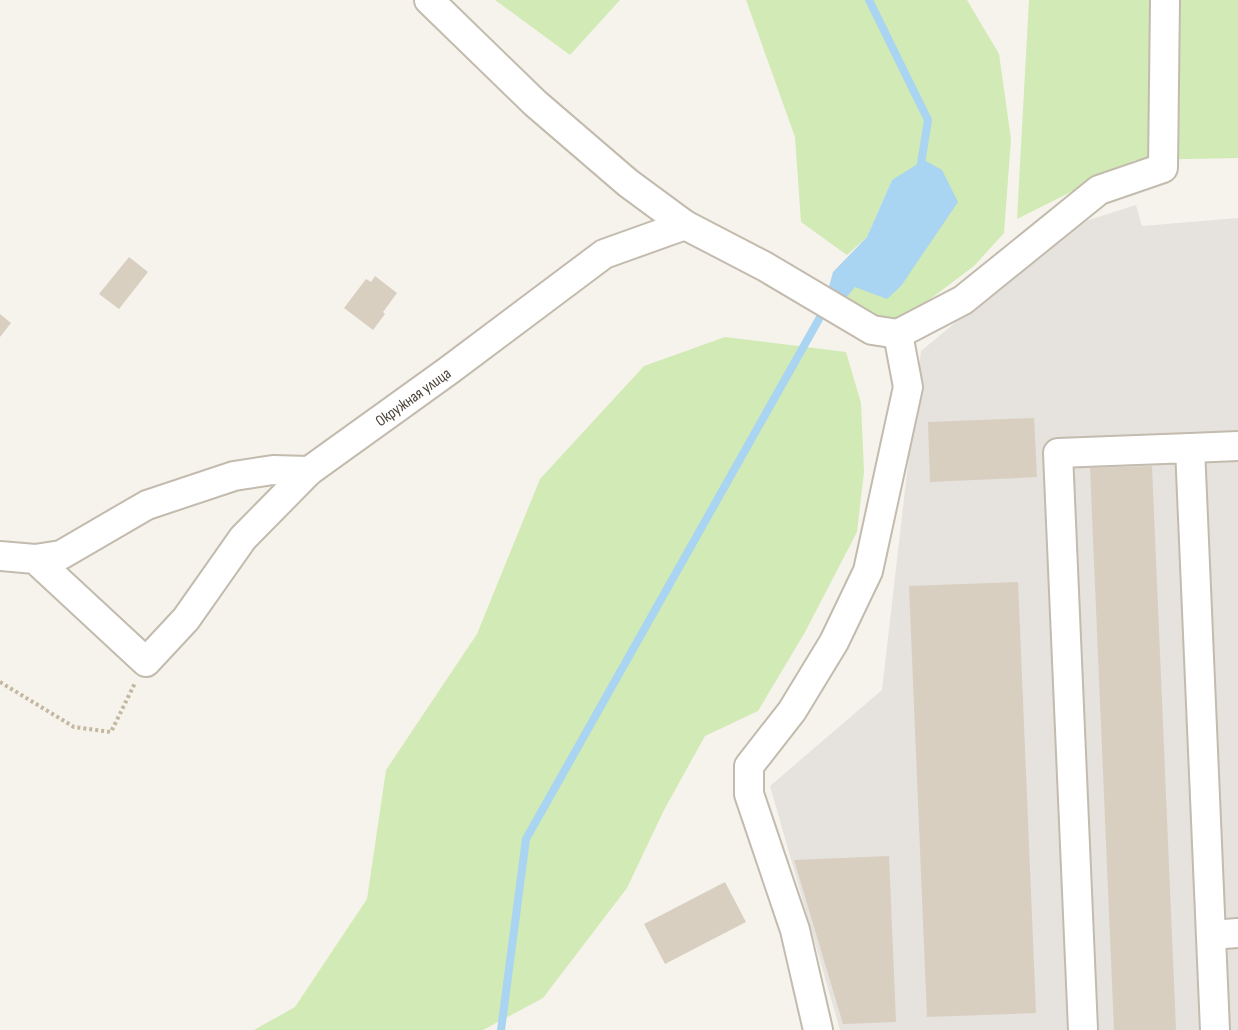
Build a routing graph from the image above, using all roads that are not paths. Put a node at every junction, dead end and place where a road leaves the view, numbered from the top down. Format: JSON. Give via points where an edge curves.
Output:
{"nodes":[{"id":1,"x":429,"y":0,"type":"edge"},
{"id":2,"x":1165,"y":0,"type":"edge"},
{"id":3,"x":685,"y":225,"type":"junction"},
{"id":4,"x":898,"y":334,"type":"junction"},
{"id":5,"x":1238,"y":446,"type":"edge"},
{"id":6,"x":1190,"y":448,"type":"junction"},
{"id":7,"x":309,"y":471,"type":"junction"},
{"id":8,"x":0,"y":556,"type":"edge"},
{"id":9,"x":35,"y":559,"type":"junction"},
{"id":10,"x":1224,"y":934,"type":"edge"},
{"id":11,"x":818,"y":1030,"type":"edge"},
{"id":12,"x":1083,"y":1030,"type":"edge"},
{"id":13,"x":1215,"y":1030,"type":"edge"}],
"edges":[{"from":1,"to":3,"type":"street","via":[[627,183]]},
{"from":2,"to":4,"type":"street","via":[[1163,168],[1099,190],[963,300]]},
{"from":3,"to":4,"type":"street","via":[[872,330]]},
{"from":3,"to":7,"type":"street","name":"Окружная улица","via":[[604,254]]},
{"from":4,"to":11,"type":"street","via":[[908,387],[868,571],[834,642],[792,711],[748,766],[749,794],[795,930]]},
{"from":5,"to":6,"type":"street"},
{"from":6,"to":10,"type":"street"},
{"from":6,"to":12,"type":"street","via":[[1058,453]]},
{"from":7,"to":9,"type":"street","via":[[273,470],[234,476],[147,505],[62,555]]},
{"from":7,"to":9,"type":"street","name":"Окружная улица","via":[[243,538],[186,619],[146,662]]},
{"from":8,"to":9,"type":"street"},
{"from":10,"to":13,"type":"street"}]}
